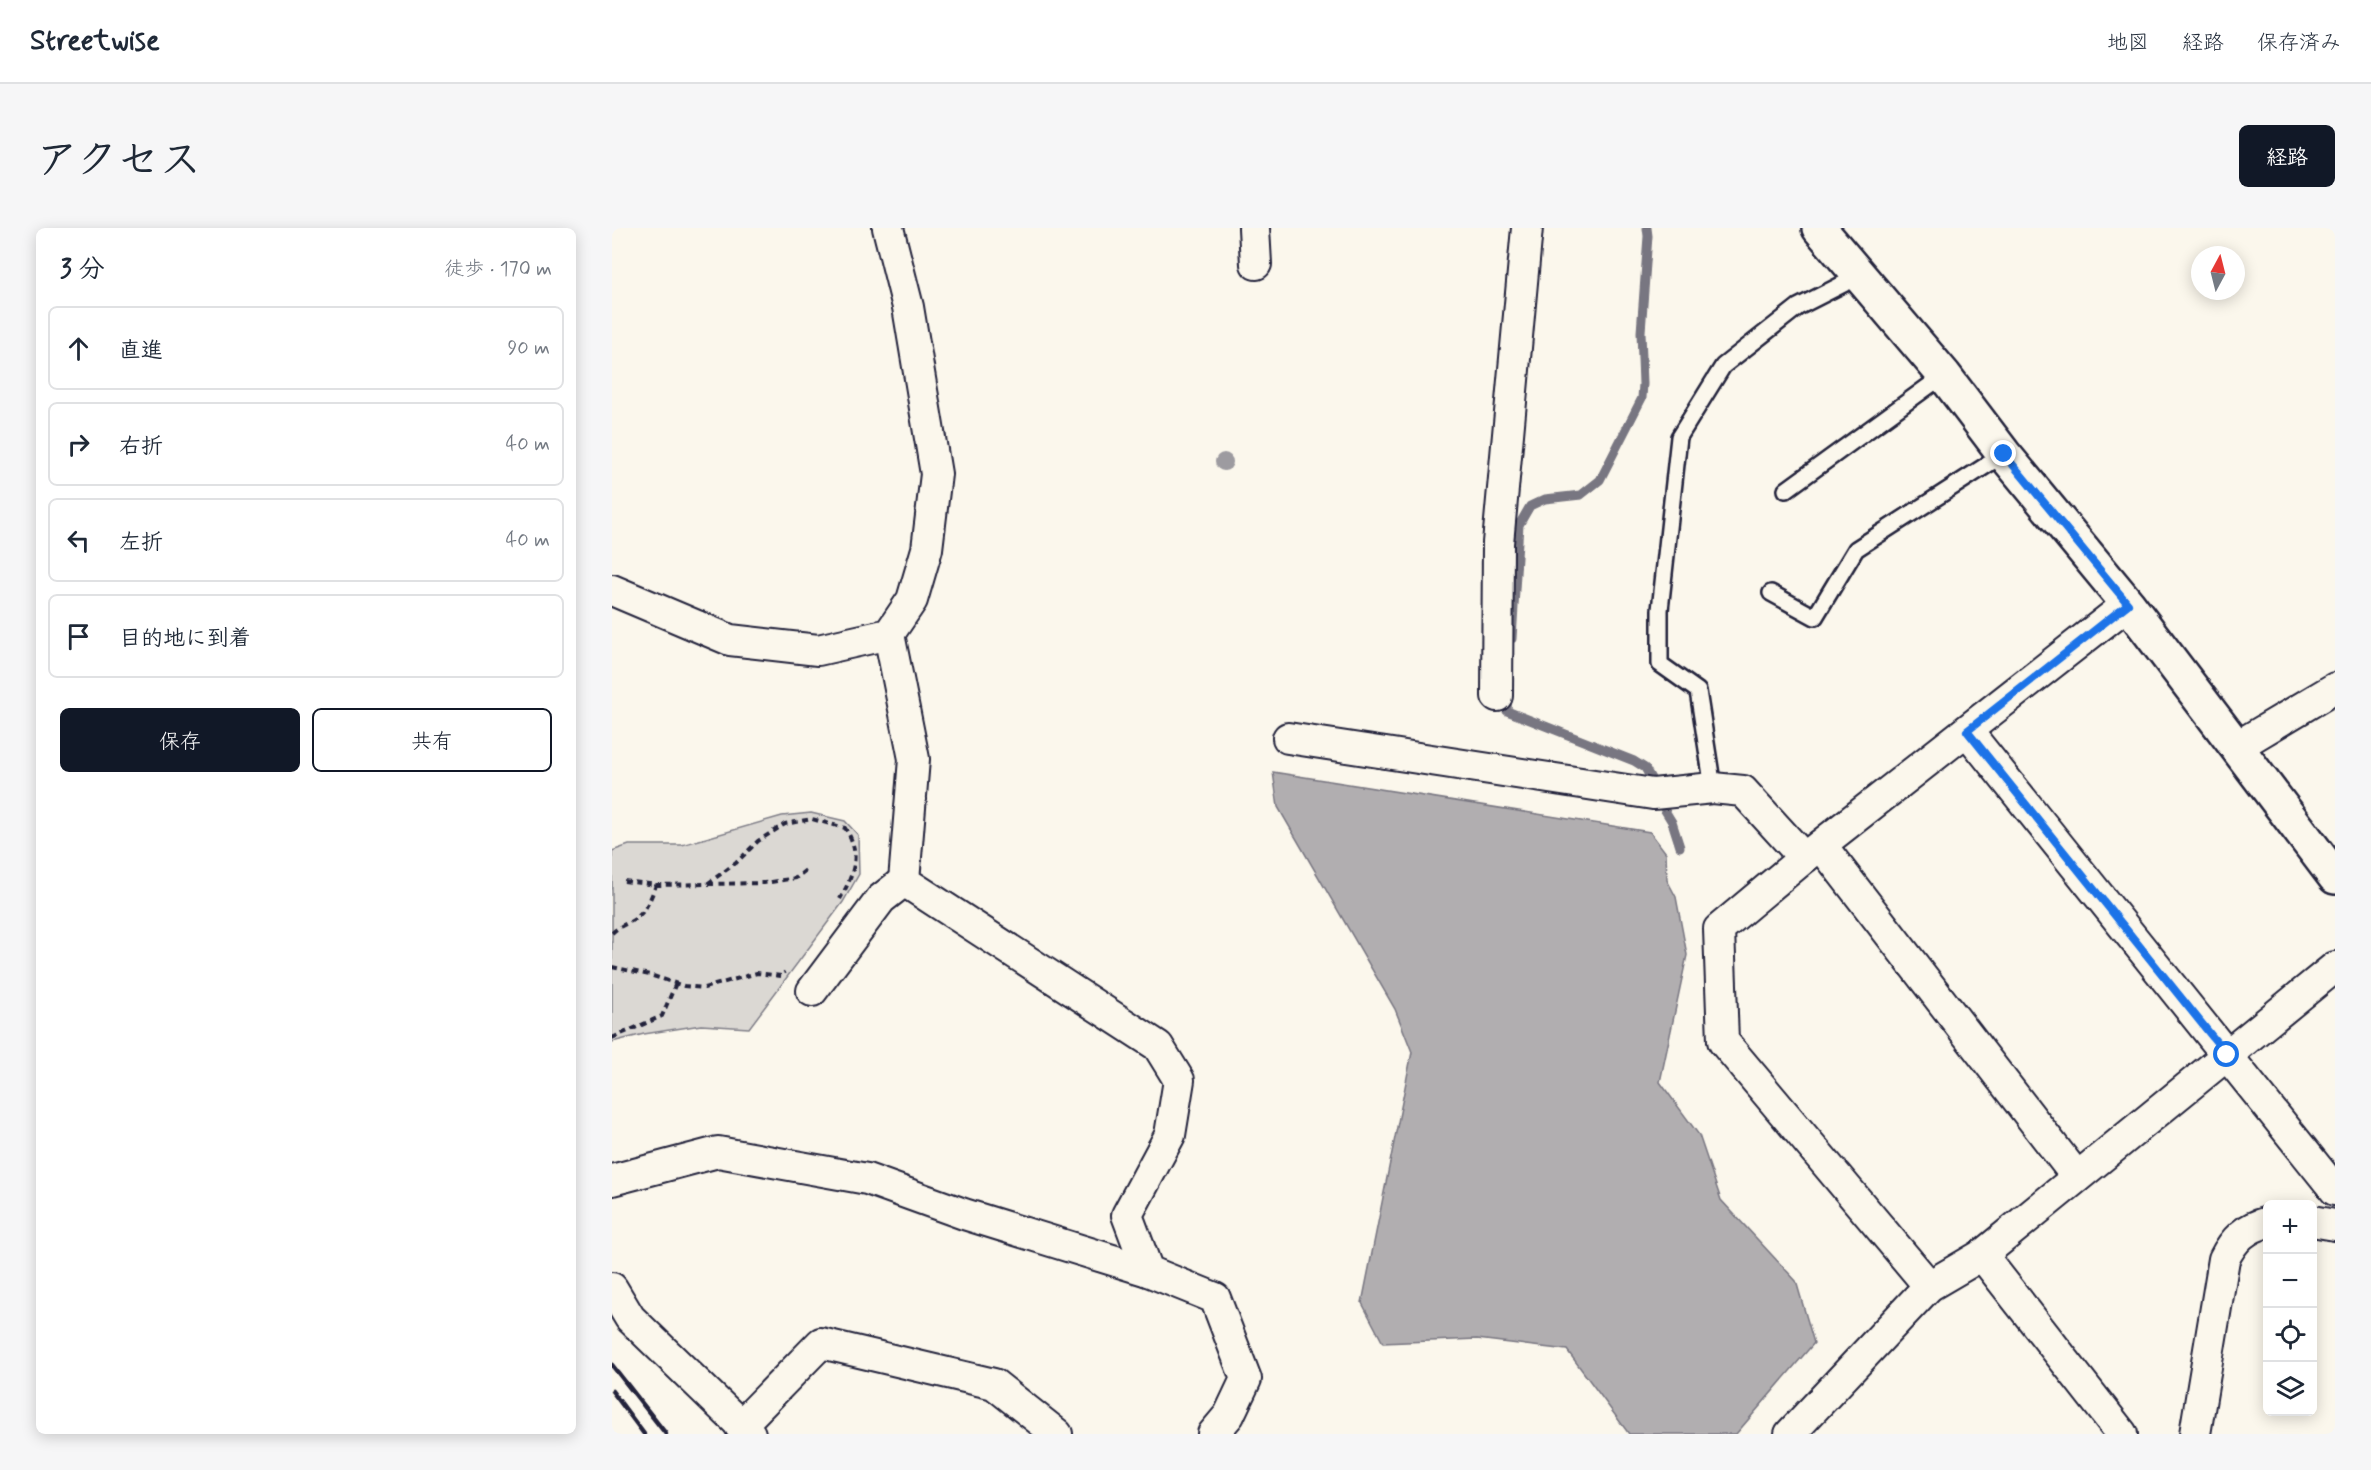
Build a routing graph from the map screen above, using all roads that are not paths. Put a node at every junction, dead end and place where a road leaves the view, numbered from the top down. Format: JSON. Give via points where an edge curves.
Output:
{"nodes":[{"id":1,"x":888,"y":228,"type":"edge"},
{"id":2,"x":1254,"y":228,"type":"edge"},
{"id":3,"x":1527,"y":228,"type":"edge"},
{"id":4,"x":1819,"y":228,"type":"edge"},
{"id":5,"x":1256,"y":264,"type":"dead end"},
{"id":6,"x":1859,"y":276,"type":"junction"},
{"id":7,"x":1944,"y":375,"type":"junction"},
{"id":8,"x":2004,"y":454,"type":"junction"},
{"id":9,"x":1786,"y":490,"type":"dead end"},
{"id":10,"x":612,"y":590,"type":"edge"},
{"id":11,"x":1771,"y":593,"type":"dead end"},
{"id":12,"x":2128,"y":604,"type":"junction"},
{"id":13,"x":889,"y":634,"type":"junction"},
{"id":14,"x":2335,"y":687,"type":"edge"},
{"id":15,"x":1497,"y":696,"type":"dead end"},
{"id":16,"x":1967,"y":731,"type":"junction"},
{"id":17,"x":1288,"y":738,"type":"dead end"},
{"id":18,"x":2236,"y":747,"type":"junction"},
{"id":19,"x":1713,"y":788,"type":"junction"},
{"id":20,"x":1812,"y":852,"type":"junction"},
{"id":21,"x":2335,"y":877,"type":"edge"},
{"id":22,"x":904,"y":880,"type":"junction"},
{"id":23,"x":2335,"y":967,"type":"edge"},
{"id":24,"x":812,"y":992,"type":"dead end"},
{"id":25,"x":2227,"y":1055,"type":"junction"},
{"id":26,"x":2077,"y":1177,"type":"junction"},
{"id":27,"x":612,"y":1180,"type":"edge"},
{"id":28,"x":2335,"y":1190,"type":"edge"},
{"id":29,"x":2317,"y":1222,"type":"edge"},
{"id":30,"x":2263,"y":1224,"type":"edge"},
{"id":31,"x":2335,"y":1225,"type":"edge"},
{"id":32,"x":1982,"y":1255,"type":"junction"},
{"id":33,"x":1148,"y":1271,"type":"junction"},
{"id":34,"x":1929,"y":1286,"type":"junction"},
{"id":35,"x":612,"y":1288,"type":"edge"},
{"id":36,"x":745,"y":1430,"type":"edge"},
{"id":37,"x":1057,"y":1434,"type":"edge"},
{"id":38,"x":1213,"y":1434,"type":"edge"},
{"id":39,"x":1790,"y":1434,"type":"edge"},
{"id":40,"x":2122,"y":1434,"type":"edge"},
{"id":41,"x":2195,"y":1434,"type":"edge"}],
"edges":[{"from":1,"to":13,"type":"street","via":[[908,307],[936,474],[927,549],[912,600]]},
{"from":2,"to":5,"type":"street"},
{"from":3,"to":15,"type":"street","via":[[1498,543]]},
{"from":4,"to":6,"type":"street"},
{"from":6,"to":7,"type":"street"},
{"from":6,"to":19,"type":"lane","via":[[1798,307],[1723,366],[1679,437],[1660,610],[1660,664],[1698,691]]},
{"from":7,"to":8,"type":"street"},
{"from":7,"to":9,"type":"lane"},
{"from":8,"to":11,"type":"lane","via":[[1856,549],[1815,616]]},
{"from":8,"to":12,"type":"street"},
{"from":10,"to":13,"type":"street","via":[[730,640],[818,650]]},
{"from":12,"to":16,"type":"street"},
{"from":12,"to":18,"type":"street"},
{"from":13,"to":22,"type":"street","via":[[914,759]]},
{"from":14,"to":18,"type":"street"},
{"from":16,"to":20,"type":"street"},
{"from":16,"to":25,"type":"street"},
{"from":17,"to":19,"type":"street","via":[[1653,794]]},
{"from":18,"to":21,"type":"street"},
{"from":19,"to":20,"type":"street","via":[[1743,791]]},
{"from":20,"to":26,"type":"street"},
{"from":20,"to":34,"type":"street","via":[[1719,929],[1723,1041]]},
{"from":22,"to":24,"type":"street","via":[[881,899]]},
{"from":22,"to":33,"type":"street","via":[[1158,1046],[1179,1080],[1170,1136],[1127,1215]]},
{"from":23,"to":25,"type":"street"},
{"from":25,"to":26,"type":"street"},
{"from":25,"to":28,"type":"street"},
{"from":26,"to":32,"type":"street"},
{"from":27,"to":33,"type":"street","via":[[718,1152],[867,1179],[964,1214]]},
{"from":29,"to":31,"type":"street"},
{"from":30,"to":41,"type":"street","via":[[2243,1232],[2224,1259]]},
{"from":32,"to":34,"type":"street"},
{"from":32,"to":40,"type":"street"},
{"from":33,"to":38,"type":"street","via":[[1215,1298],[1246,1379],[1229,1415]]},
{"from":34,"to":39,"type":"street"},
{"from":35,"to":36,"type":"street","via":[[630,1318]]},
{"from":36,"to":37,"type":"street","via":[[821,1343],[994,1384]]}]}
